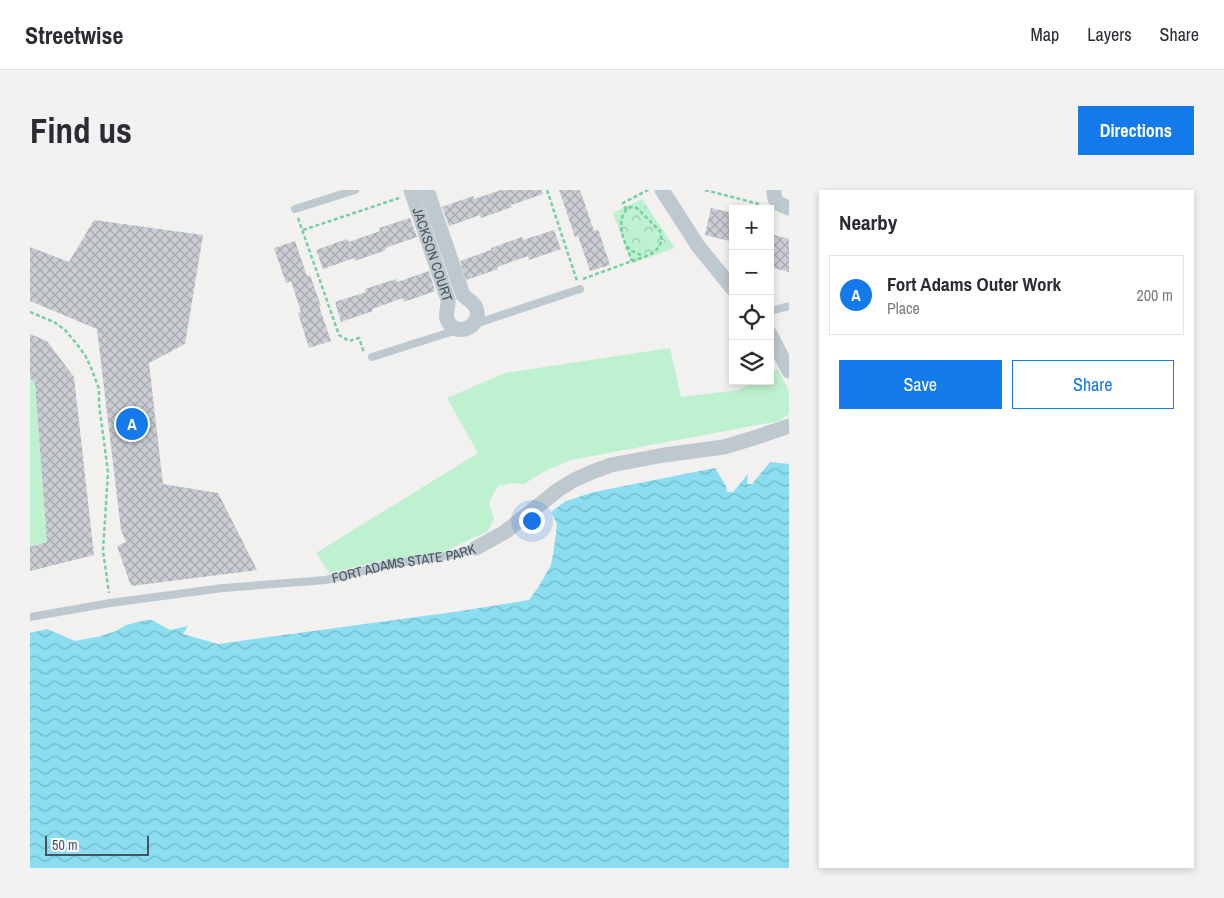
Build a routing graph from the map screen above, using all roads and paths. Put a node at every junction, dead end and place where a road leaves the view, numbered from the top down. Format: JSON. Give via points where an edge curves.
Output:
{"nodes":[{"id":1,"x":355,"y":190,"type":"edge"},
{"id":2,"x":427,"y":190,"type":"edge"},
{"id":3,"x":547,"y":190,"type":"edge"},
{"id":4,"x":649,"y":190,"type":"edge"},
{"id":5,"x":662,"y":190,"type":"edge"},
{"id":6,"x":705,"y":190,"type":"edge"},
{"id":7,"x":774,"y":190,"type":"edge"},
{"id":8,"x":411,"y":192,"type":"edge"},
{"id":9,"x":759,"y":204,"type":"dead end"},
{"id":10,"x":789,"y":208,"type":"edge"},
{"id":11,"x":295,"y":209,"type":"joint"},
{"id":12,"x":626,"y":210,"type":"junction"},
{"id":13,"x":303,"y":230,"type":"junction"},
{"id":14,"x":626,"y":244,"type":"junction"},
{"id":15,"x":644,"y":256,"type":"junction"},
{"id":16,"x":632,"y":261,"type":"junction"},
{"id":17,"x":729,"y":284,"type":"edge"},
{"id":18,"x":580,"y":290,"type":"dead end"},
{"id":19,"x":789,"y":306,"type":"edge"},
{"id":20,"x":774,"y":309,"type":"edge"},
{"id":21,"x":30,"y":312,"type":"edge"},
{"id":22,"x":466,"y":327,"type":"junction"},
{"id":23,"x":773,"y":340,"type":"edge"},
{"id":24,"x":372,"y":357,"type":"joint"},
{"id":25,"x":789,"y":371,"type":"edge"},
{"id":26,"x":789,"y":426,"type":"edge"},
{"id":27,"x":476,"y":548,"type":"joint"},
{"id":28,"x":110,"y":603,"type":"junction"},
{"id":29,"x":30,"y":616,"type":"edge"}],
"edges":[{"from":1,"to":11,"type":"lane"},
{"from":2,"to":22,"type":"street","name":"JACKSON COURT","via":[[463,295],[476,307],[477,318]]},
{"from":3,"to":16,"type":"path","via":[[577,281]]},
{"from":4,"to":12,"type":"path","via":[[622,203]]},
{"from":5,"to":17,"type":"street","via":[[698,246]]},
{"from":6,"to":9,"type":"path"},
{"from":7,"to":10,"type":"street","via":[[776,202]]},
{"from":8,"to":13,"type":"path"},
{"from":8,"to":22,"type":"street","name":"JACKSON COURT","via":[[449,303],[448,323],[452,327]]},
{"from":11,"to":13,"type":"path"},
{"from":12,"to":14,"type":"path","via":[[622,217]]},
{"from":12,"to":15,"type":"path","via":[[637,208],[662,236],[656,250]]},
{"from":13,"to":24,"type":"path","via":[[339,335],[349,341],[359,338],[367,360]]},
{"from":14,"to":15,"type":"path"},
{"from":14,"to":16,"type":"path"},
{"from":15,"to":16,"type":"path"},
{"from":18,"to":22,"type":"lane"},
{"from":19,"to":20,"type":"lane"},
{"from":21,"to":28,"type":"path","via":[[65,330],[85,355],[99,389],[108,472],[103,551]]},
{"from":22,"to":24,"type":"lane"},
{"from":23,"to":25,"type":"street"},
{"from":26,"to":27,"type":"street","name":"FORT ADAMS STATE PARK","via":[[724,447],[611,465],[592,472],[558,490],[504,532]]},
{"from":27,"to":28,"type":"lane","name":"FORT ADAMS STATE PARK","via":[[326,580],[223,588]]},
{"from":28,"to":29,"type":"lane","name":"FORT ADAMS STATE PARK"}]}
